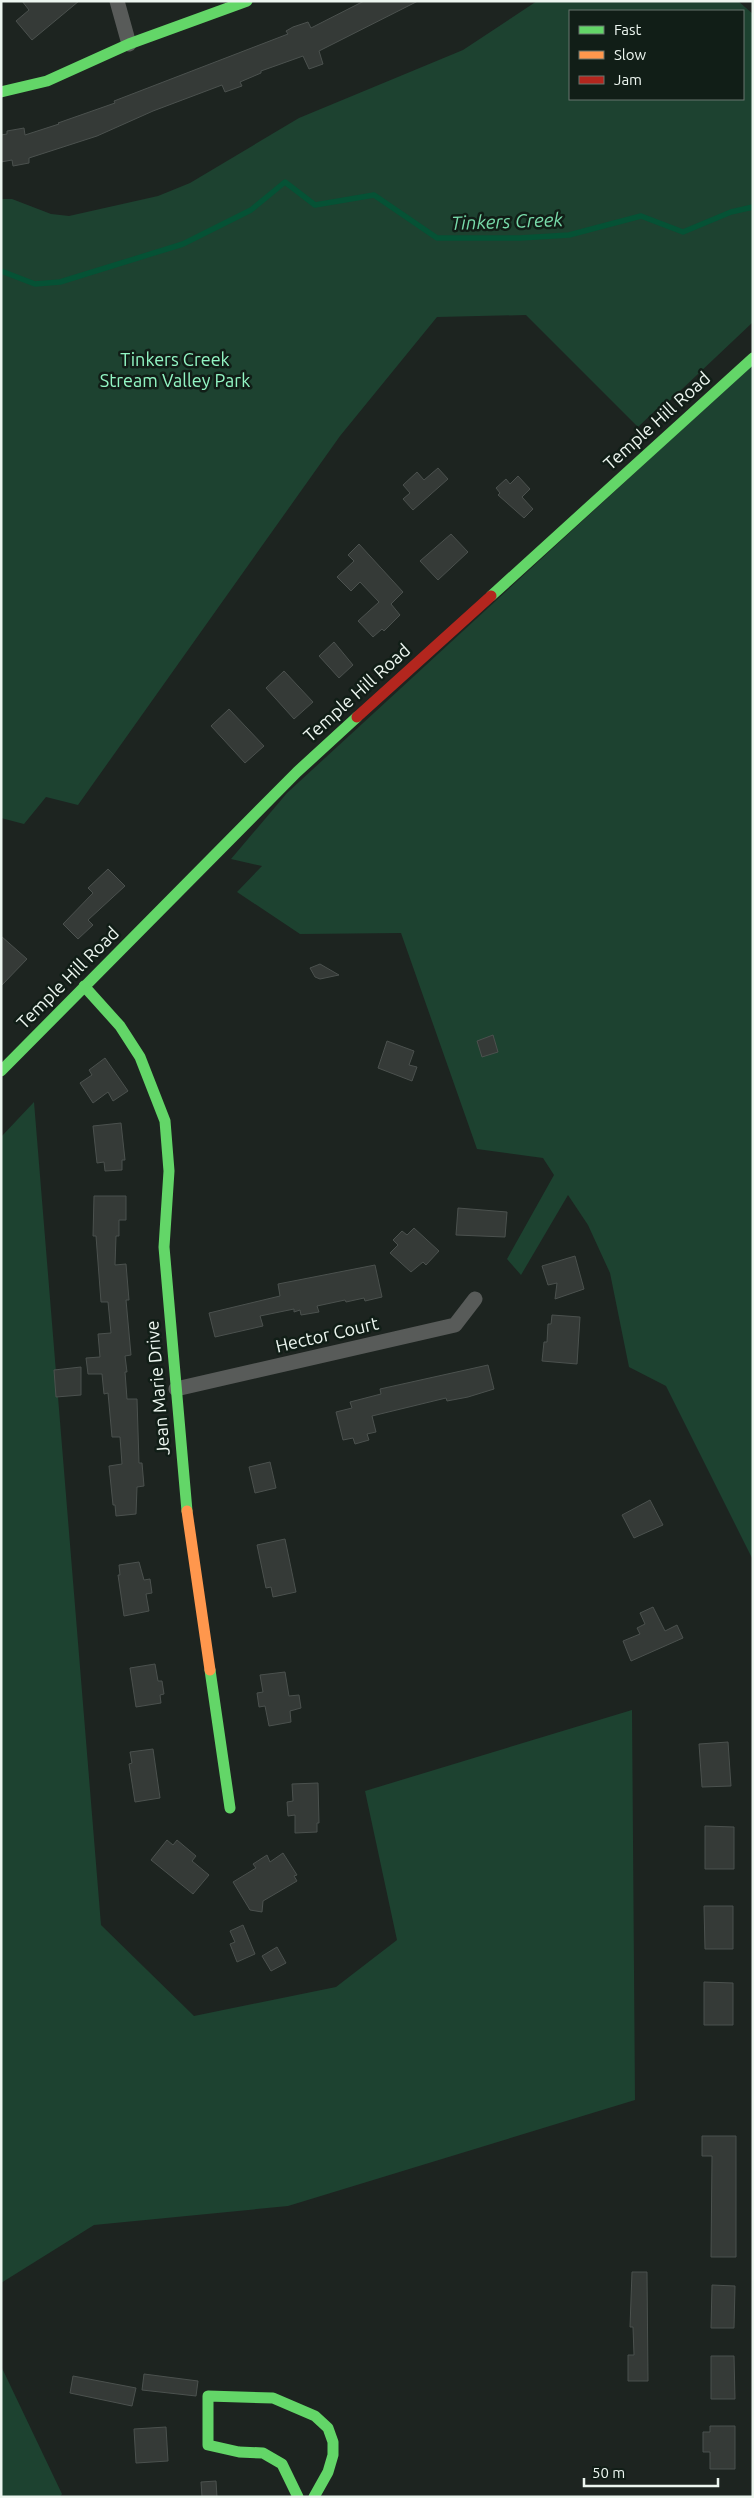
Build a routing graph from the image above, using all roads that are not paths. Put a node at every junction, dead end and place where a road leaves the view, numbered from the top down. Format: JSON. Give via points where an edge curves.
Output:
{"nodes":[{"id":1,"x":117,"y":1,"type":"edge"},
{"id":2,"x":247,"y":1,"type":"edge"},
{"id":3,"x":129,"y":44,"type":"junction"},
{"id":4,"x":1,"y":92,"type":"edge"},
{"id":5,"x":753,"y":358,"type":"edge"},
{"id":6,"x":84,"y":986,"type":"junction"},
{"id":7,"x":1,"y":1071,"type":"edge"},
{"id":8,"x":476,"y":1299,"type":"dead end"},
{"id":9,"x":176,"y":1389,"type":"junction"},
{"id":10,"x":230,"y":1808,"type":"dead end"},
{"id":11,"x":298,"y":2497,"type":"edge"},
{"id":12,"x":314,"y":2497,"type":"edge"}],
"edges":[{"from":1,"to":3,"type":"street"},
{"from":2,"to":3,"type":"street"},
{"from":3,"to":4,"type":"street","via":[[47,80]]},
{"from":5,"to":6,"type":"street","name":"Temple Hill Road","via":[[297,772]]},
{"from":6,"to":7,"type":"street","name":"Temple Hill Road"},
{"from":6,"to":9,"type":"street","name":"Jean Marie Drive","via":[[120,1026],[140,1057],[165,1121],[169,1172],[164,1247]]},
{"from":8,"to":9,"type":"street","name":"Hector Court","via":[[455,1325]]},
{"from":9,"to":10,"type":"street","name":"Jean Marie Drive","via":[[186,1515]]},
{"from":11,"to":12,"type":"street","via":[[282,2464],[263,2453],[239,2452],[208,2444],[208,2396],[273,2398],[315,2416],[328,2428],[333,2455]]}]}
